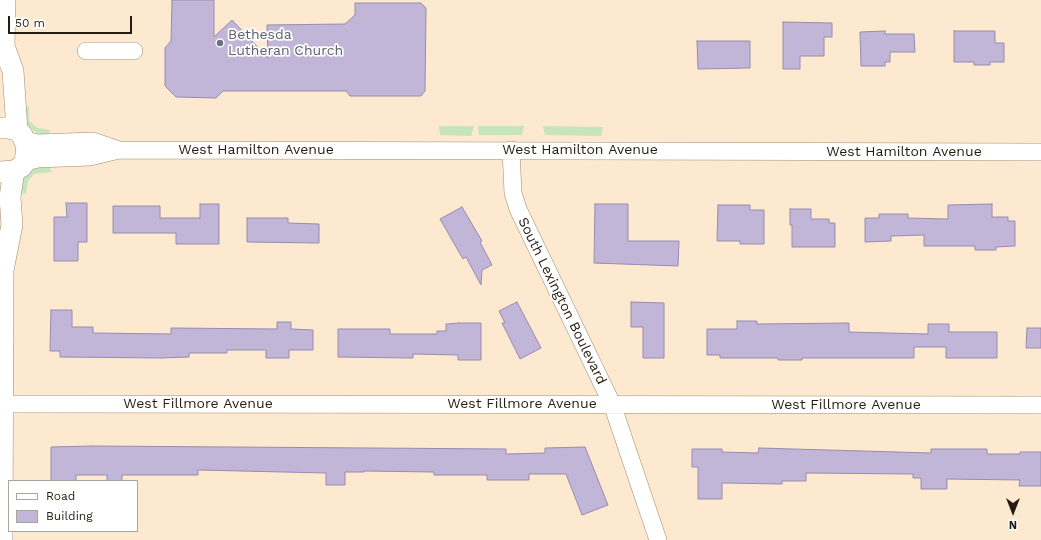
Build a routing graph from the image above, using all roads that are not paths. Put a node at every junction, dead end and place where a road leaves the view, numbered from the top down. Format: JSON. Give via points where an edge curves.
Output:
{"nodes":[{"id":1,"x":5,"y":0,"type":"edge"},
{"id":2,"x":86,"y":51,"type":"dead end"},
{"id":3,"x":2,"y":52,"type":"edge"},
{"id":4,"x":134,"y":52,"type":"dead end"},
{"id":5,"x":14,"y":133,"type":"edge"},
{"id":6,"x":119,"y":150,"type":"junction"},
{"id":7,"x":511,"y":150,"type":"junction"},
{"id":8,"x":1041,"y":152,"type":"edge"},
{"id":9,"x":13,"y":168,"type":"edge"},
{"id":10,"x":2,"y":262,"type":"edge"},
{"id":11,"x":1,"y":404,"type":"edge"},
{"id":12,"x":612,"y":404,"type":"junction"},
{"id":13,"x":1041,"y":405,"type":"edge"},
{"id":14,"x":2,"y":540,"type":"edge"},
{"id":15,"x":658,"y":540,"type":"edge"}],
"edges":[{"from":1,"to":3,"type":"main road"},
{"from":2,"to":4,"type":"street"},
{"from":3,"to":5,"type":"main road","via":[[13,70]]},
{"from":5,"to":6,"type":"street","name":"West Hamilton Avenue","via":[[38,143],[93,141]]},
{"from":5,"to":9,"type":"main road","via":[[27,147]]},
{"from":6,"to":7,"type":"street","name":"West Hamilton Avenue"},
{"from":6,"to":9,"type":"street","name":"West Hamilton Avenue","via":[[90,157],[38,159]]},
{"from":7,"to":8,"type":"street","name":"West Hamilton Avenue"},
{"from":7,"to":12,"type":"street","name":"South Lexington Boulevard","via":[[512,193]]},
{"from":9,"to":10,"type":"main road","via":[[10,198],[12,225]]},
{"from":10,"to":11,"type":"main road"},
{"from":11,"to":12,"type":"street","name":"West Fillmore Avenue"},
{"from":11,"to":14,"type":"main road"},
{"from":12,"to":13,"type":"street","name":"West Fillmore Avenue"},
{"from":12,"to":15,"type":"street","name":"South Lexington Boulevard"}]}
